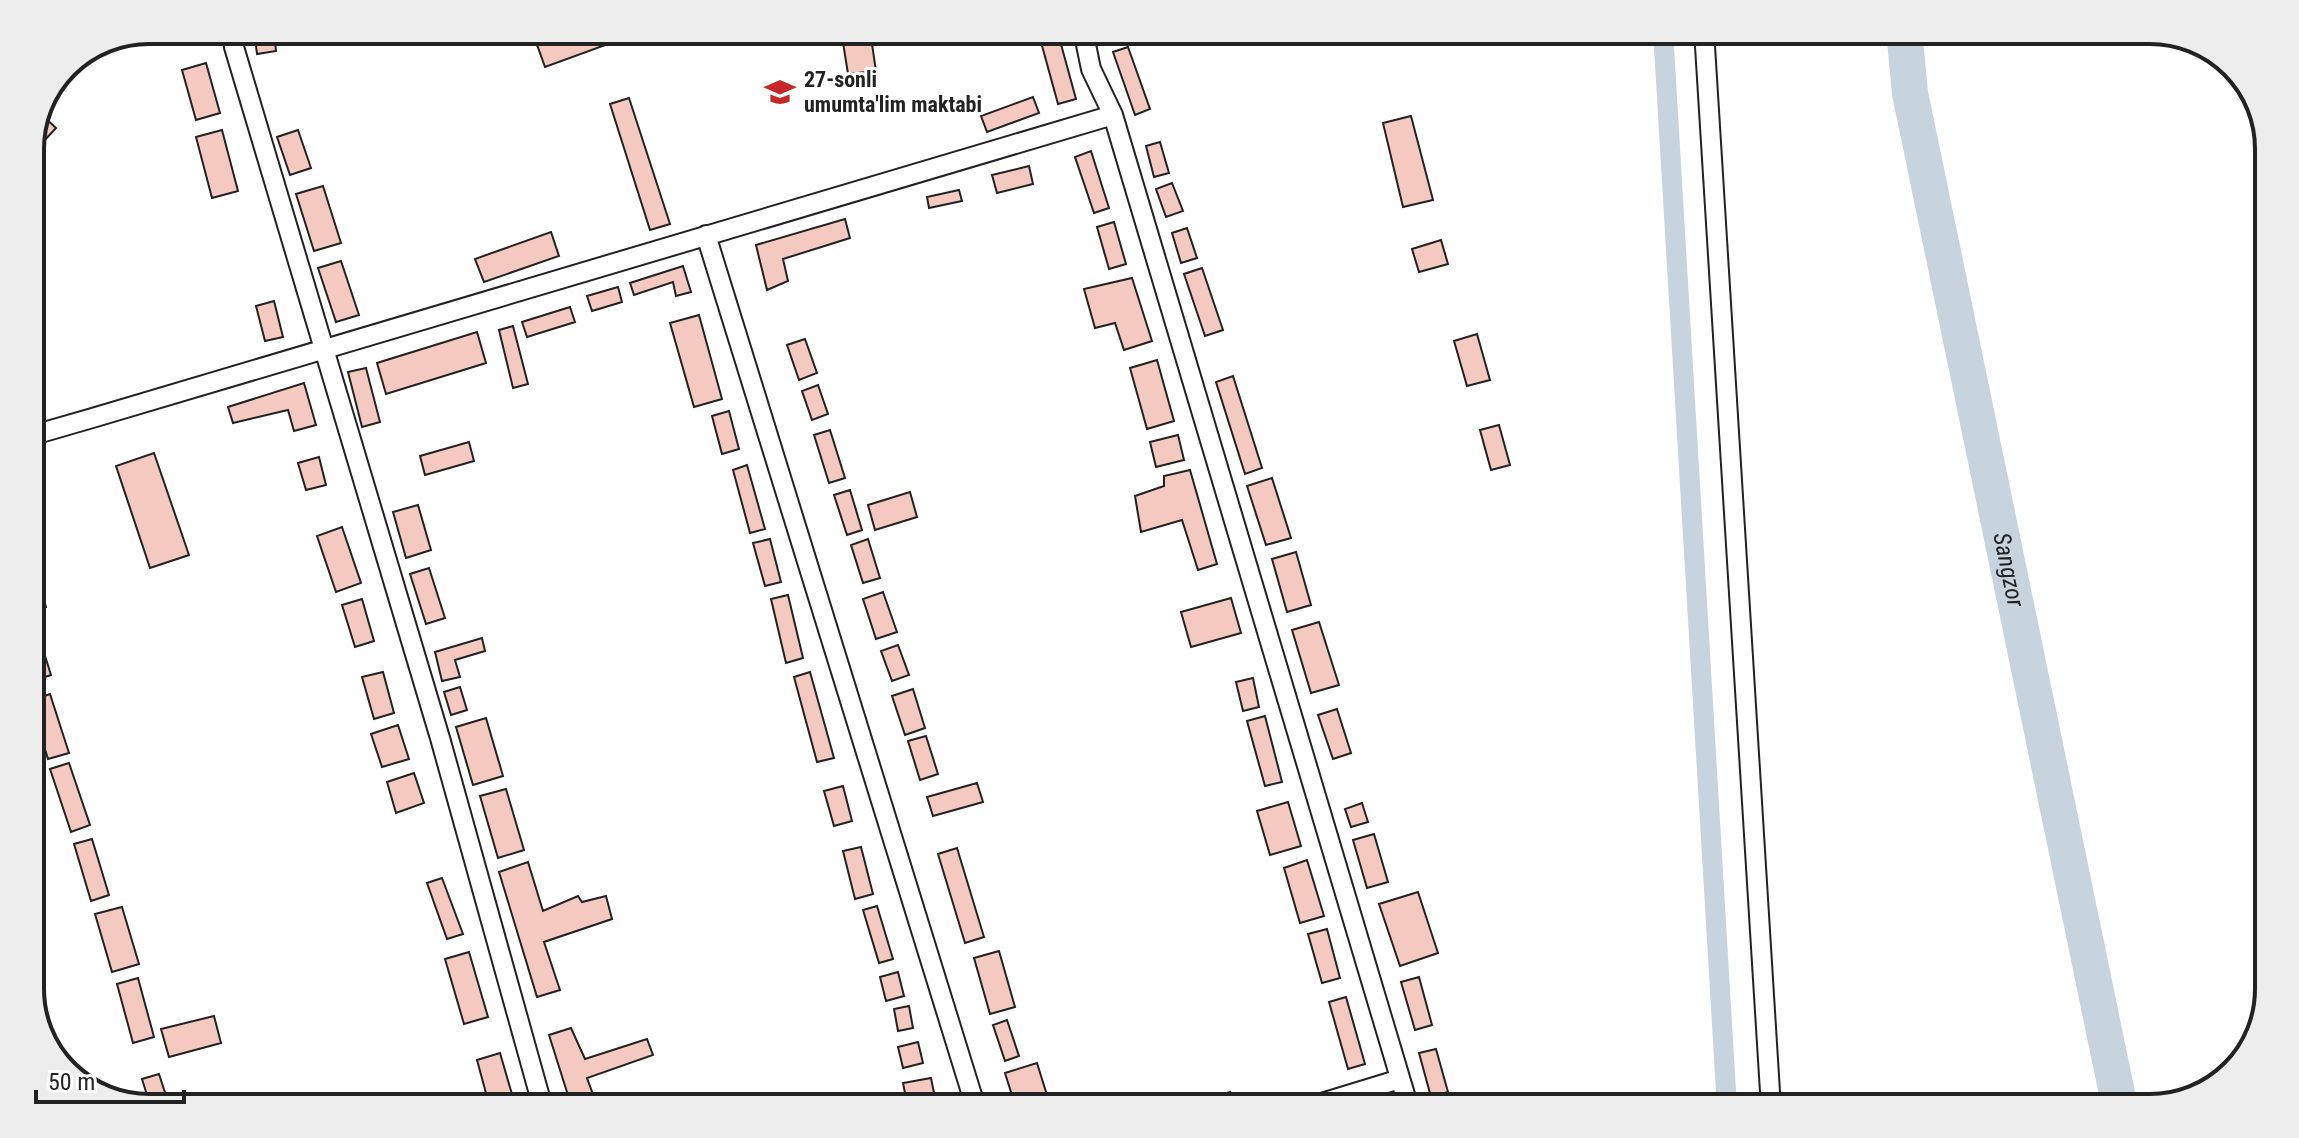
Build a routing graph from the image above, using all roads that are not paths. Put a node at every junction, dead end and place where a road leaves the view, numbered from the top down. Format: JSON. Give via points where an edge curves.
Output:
{"nodes":[{"id":1,"x":234,"y":44,"type":"edge"},
{"id":2,"x":1086,"y":44,"type":"edge"},
{"id":3,"x":1705,"y":44,"type":"edge"},
{"id":4,"x":1113,"y":115,"type":"junction"},
{"id":5,"x":706,"y":235,"type":"junction"},
{"id":6,"x":324,"y":352,"type":"junction"},
{"id":7,"x":44,"y":432,"type":"edge"},
{"id":8,"x":1400,"y":1079,"type":"junction"},
{"id":9,"x":539,"y":1094,"type":"edge"},
{"id":10,"x":972,"y":1094,"type":"edge"},
{"id":11,"x":1351,"y":1094,"type":"edge"},
{"id":12,"x":1405,"y":1094,"type":"edge"},
{"id":13,"x":1770,"y":1094,"type":"edge"}],
"edges":[{"from":1,"to":6,"type":"street"},
{"from":2,"to":4,"type":"street","via":[[1091,69]]},
{"from":3,"to":13,"type":"street"},
{"from":4,"to":5,"type":"street"},
{"from":4,"to":8,"type":"street"},
{"from":5,"to":6,"type":"street"},
{"from":5,"to":10,"type":"street"},
{"from":6,"to":7,"type":"street"},
{"from":6,"to":9,"type":"street"},
{"from":8,"to":11,"type":"street"},
{"from":8,"to":12,"type":"street"}]}
